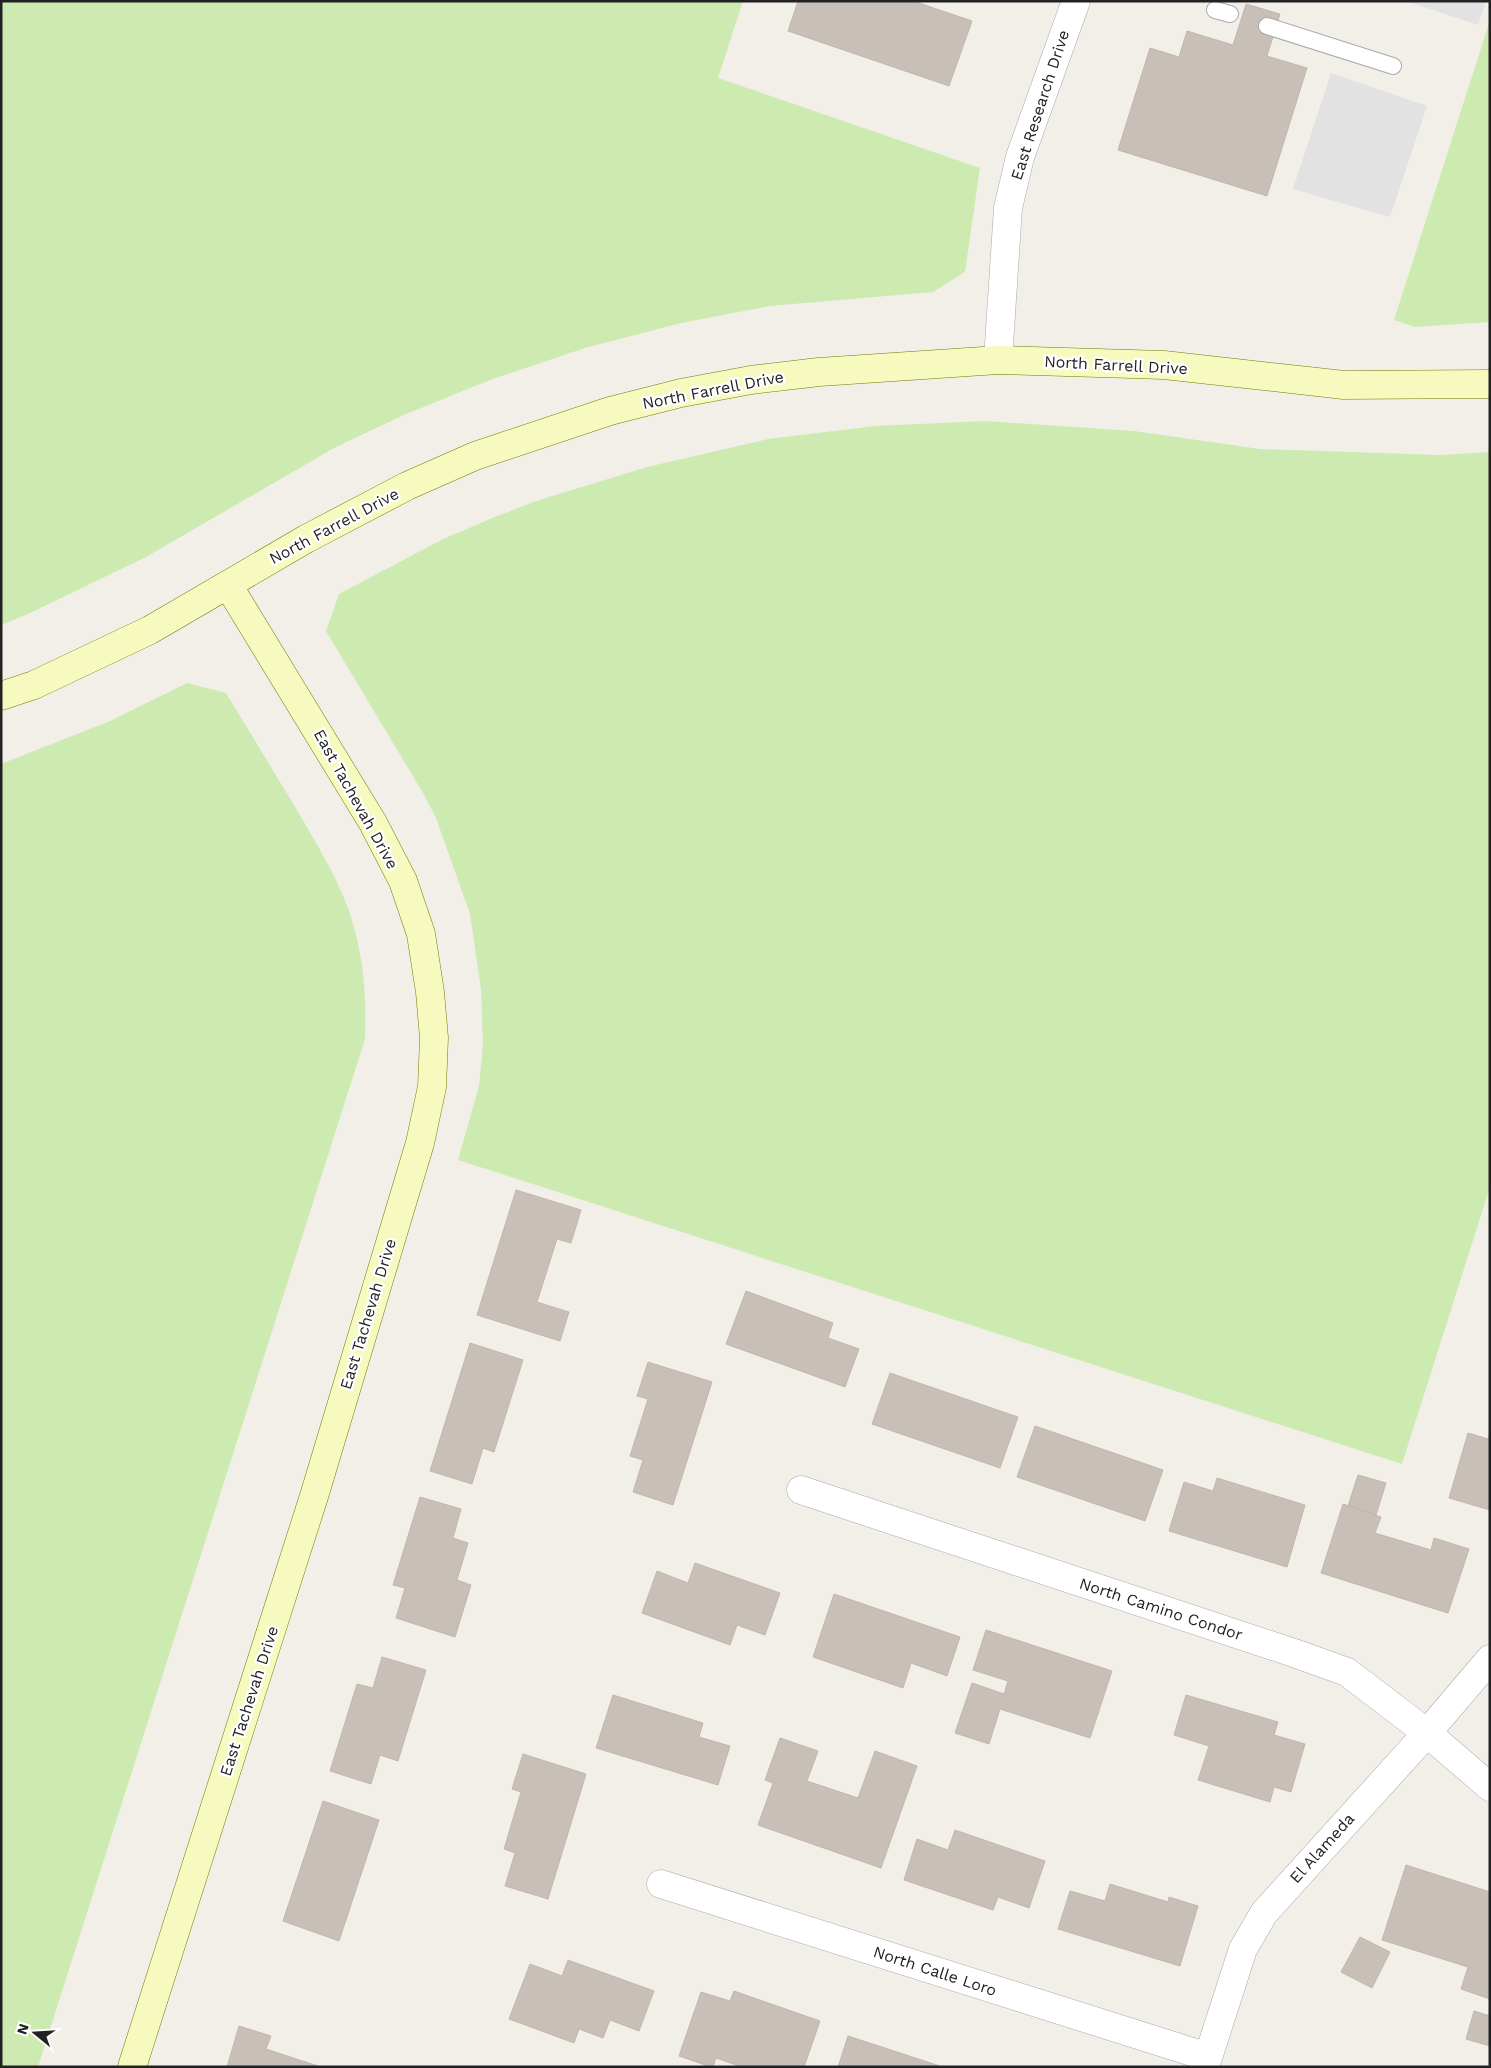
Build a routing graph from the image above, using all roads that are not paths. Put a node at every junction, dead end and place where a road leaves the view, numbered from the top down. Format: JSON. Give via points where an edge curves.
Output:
{"nodes":[{"id":1,"x":1076,"y":1,"type":"edge"},
{"id":2,"x":1268,"y":26,"type":"dead end"},
{"id":3,"x":1393,"y":66,"type":"dead end"},
{"id":4,"x":998,"y":360,"type":"junction"},
{"id":5,"x":1490,"y":384,"type":"edge"},
{"id":6,"x":228,"y":585,"type":"junction"},
{"id":7,"x":1,"y":696,"type":"edge"},
{"id":8,"x":801,"y":1490,"type":"dead end"},
{"id":9,"x":1490,"y":1658,"type":"edge"},
{"id":10,"x":1427,"y":1733,"type":"junction"},
{"id":11,"x":1490,"y":1787,"type":"edge"},
{"id":12,"x":661,"y":1884,"type":"dead end"},
{"id":13,"x":1207,"y":2062,"type":"edge"},
{"id":14,"x":132,"y":2067,"type":"edge"}],
"edges":[{"from":1,"to":4,"type":"street","name":"East Research Drive","via":[[1020,157],[1008,208]]},
{"from":2,"to":3,"type":"lane"},
{"from":4,"to":5,"type":"street","name":"North Farrell Drive","via":[[1164,365],[1344,385]]},
{"from":4,"to":6,"type":"street","name":"North Farrell Drive","via":[[751,380],[681,392],[610,411],[475,456],[416,482],[306,539]]},
{"from":6,"to":7,"type":"street","name":"North Farrell Drive","via":[[150,630],[43,681]]},
{"from":6,"to":14,"type":"street","name":"East Tachevah Drive","via":[[368,815],[403,881],[421,934],[430,992],[434,1038],[432,1087],[420,1143],[318,1484]]},
{"from":8,"to":10,"type":"street","name":"North Camino Condor","via":[[1347,1672]]},
{"from":9,"to":10,"type":"street","name":"El Alameda"},
{"from":10,"to":11,"type":"street","name":"North Camino Condor"},
{"from":10,"to":13,"type":"street","name":"El Alameda","via":[[1264,1912],[1243,1950]]},
{"from":12,"to":13,"type":"street","name":"North Calle Loro"}]}
